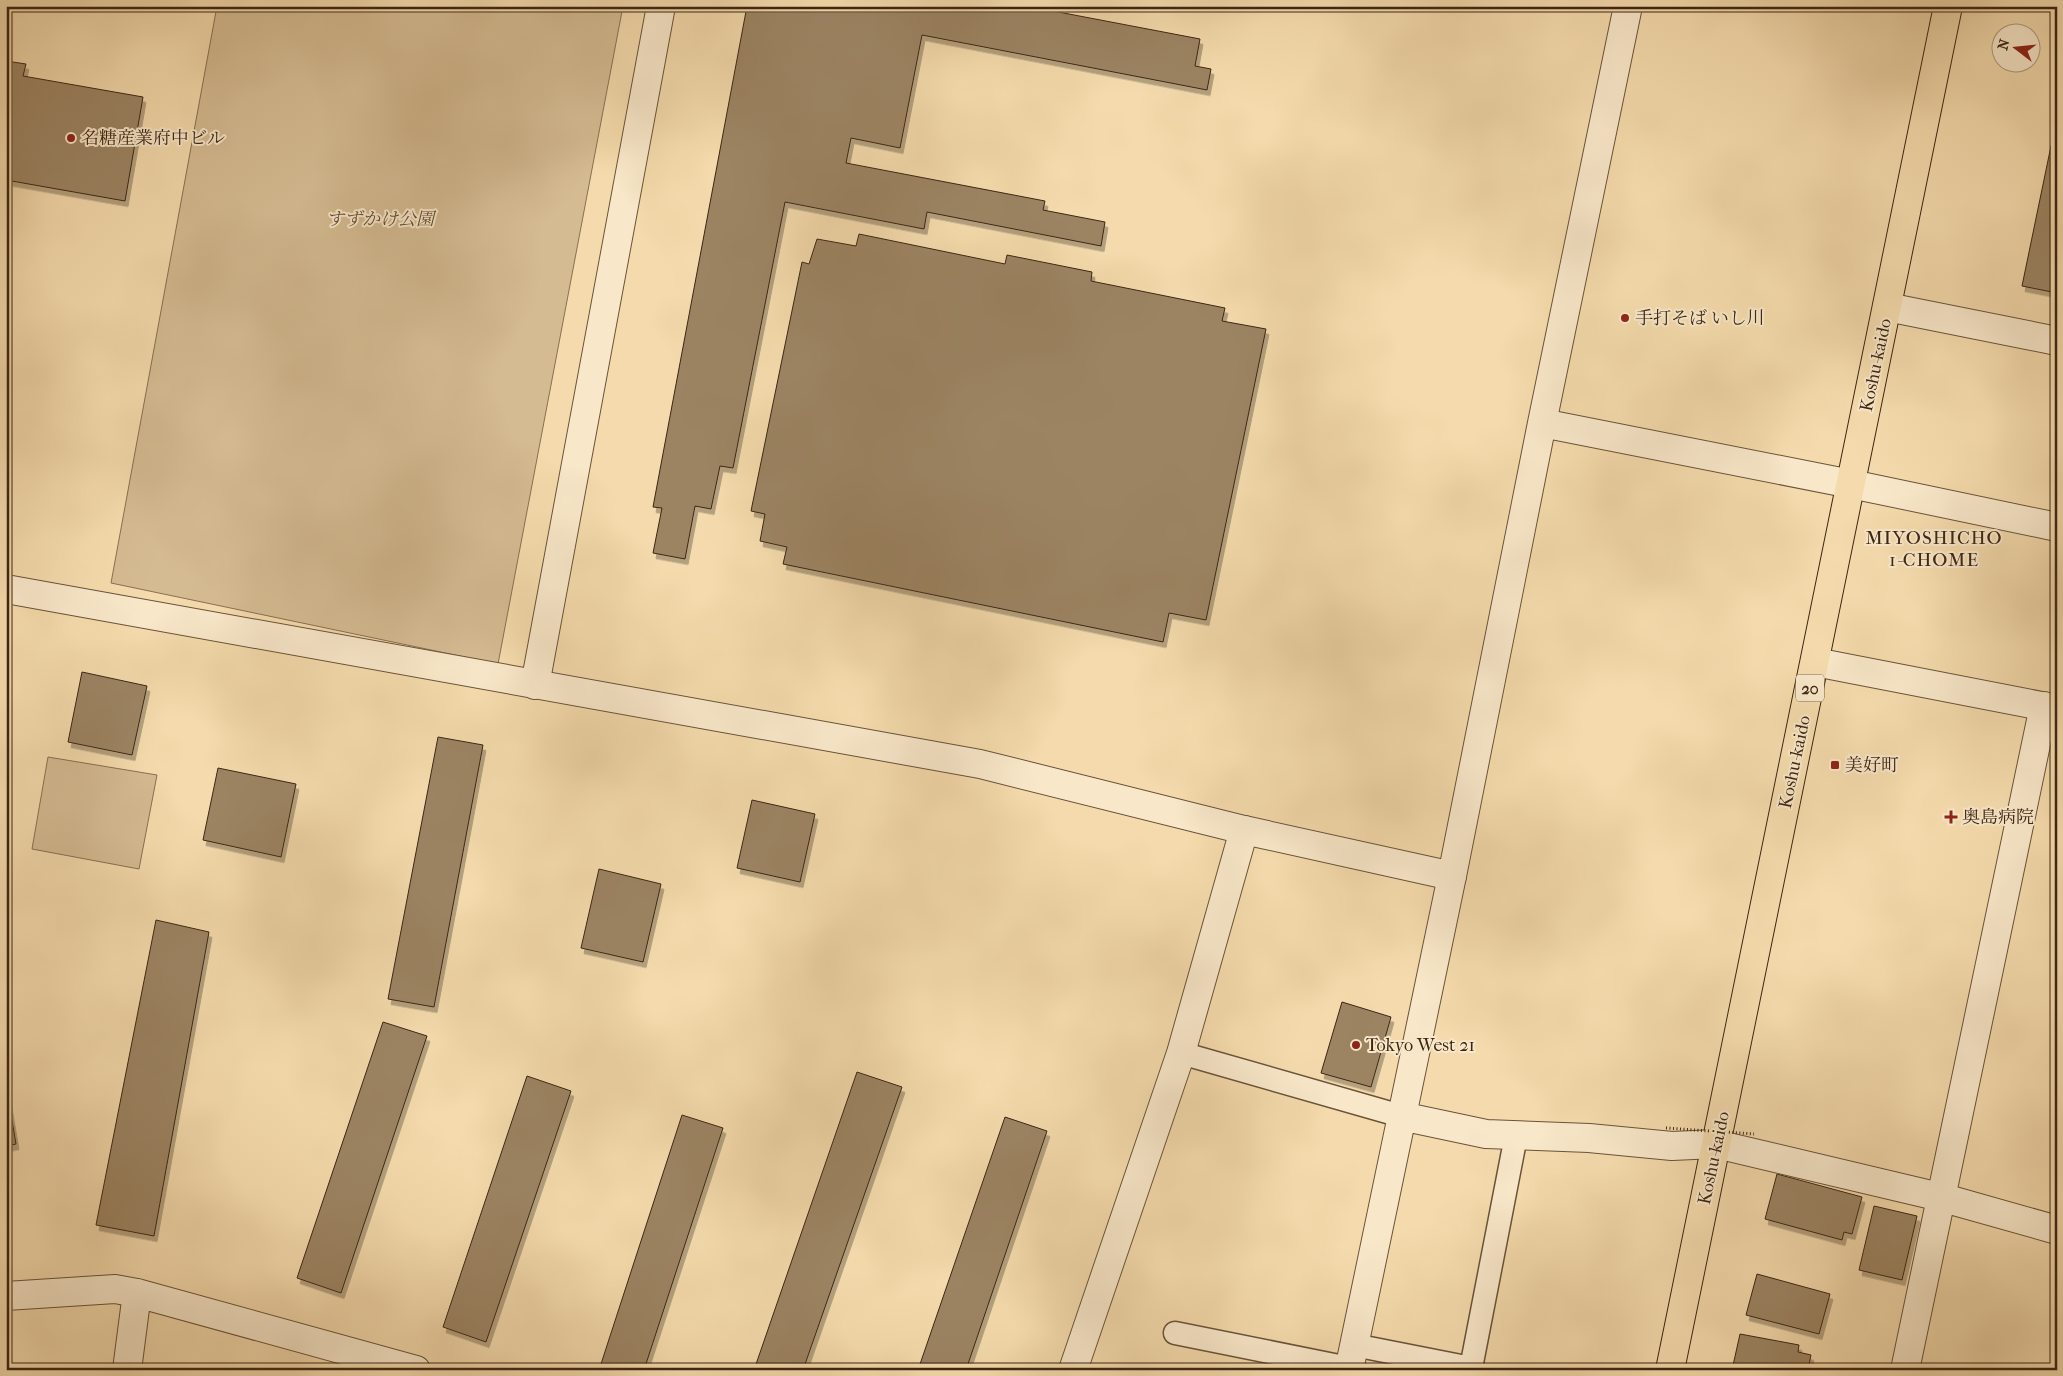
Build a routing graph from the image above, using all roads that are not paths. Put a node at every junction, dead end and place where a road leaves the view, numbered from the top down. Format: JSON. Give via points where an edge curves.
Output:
{"nodes":[{"id":1,"x":660,"y":6,"type":"edge"},
{"id":2,"x":1628,"y":6,"type":"edge"},
{"id":3,"x":1948,"y":6,"type":"edge"},
{"id":4,"x":1888,"y":307,"type":"junction"},
{"id":5,"x":2057,"y":341,"type":"edge"},
{"id":6,"x":1542,"y":423,"type":"junction"},
{"id":7,"x":1851,"y":484,"type":"junction"},
{"id":8,"x":2057,"y":527,"type":"edge"},
{"id":9,"x":6,"y":589,"type":"edge"},
{"id":10,"x":1815,"y":662,"type":"junction"},
{"id":11,"x":535,"y":685,"type":"junction"},
{"id":12,"x":2051,"y":708,"type":"edge"},
{"id":13,"x":1244,"y":830,"type":"junction"},
{"id":14,"x":1452,"y":876,"type":"junction"},
{"id":15,"x":1181,"y":1053,"type":"junction"},
{"id":16,"x":1401,"y":1116,"type":"junction"},
{"id":17,"x":1516,"y":1136,"type":"junction"},
{"id":18,"x":1716,"y":1144,"type":"junction"},
{"id":19,"x":1940,"y":1197,"type":"junction"},
{"id":20,"x":2057,"y":1230,"type":"edge"},
{"id":21,"x":137,"y":1293,"type":"junction"},
{"id":22,"x":6,"y":1296,"type":"edge"},
{"id":23,"x":1175,"y":1333,"type":"dead end"},
{"id":24,"x":1351,"y":1361,"type":"edge"},
{"id":25,"x":127,"y":1370,"type":"edge"},
{"id":26,"x":416,"y":1370,"type":"edge"},
{"id":27,"x":1073,"y":1370,"type":"edge"},
{"id":28,"x":1670,"y":1370,"type":"edge"},
{"id":29,"x":1905,"y":1370,"type":"edge"}],
"edges":[{"from":1,"to":11,"type":"street"},
{"from":2,"to":6,"type":"street"},
{"from":3,"to":4,"type":"highway","name":"Koshu-kaido","number":"20"},
{"from":4,"to":5,"type":"street"},
{"from":4,"to":7,"type":"highway","name":"Koshu-kaido","number":"20"},
{"from":6,"to":7,"type":"street"},
{"from":6,"to":14,"type":"street"},
{"from":7,"to":8,"type":"street"},
{"from":7,"to":10,"type":"highway","name":"Koshu-kaido","number":"20"},
{"from":9,"to":11,"type":"street"},
{"from":10,"to":12,"type":"street"},
{"from":10,"to":18,"type":"highway","name":"Koshu-kaido","number":"20"},
{"from":11,"to":13,"type":"street","via":[[980,764]]},
{"from":12,"to":19,"type":"street"},
{"from":13,"to":14,"type":"street"},
{"from":13,"to":15,"type":"street"},
{"from":14,"to":16,"type":"street"},
{"from":15,"to":16,"type":"lane"},
{"from":15,"to":27,"type":"street"},
{"from":16,"to":17,"type":"street","via":[[1486,1134]]},
{"from":16,"to":24,"type":"street"},
{"from":17,"to":18,"type":"street","via":[[1589,1138],[1672,1146]]},
{"from":17,"to":24,"type":"lane","via":[[1471,1368]]},
{"from":18,"to":19,"type":"street"},
{"from":18,"to":28,"type":"highway","name":"Koshu-kaido","number":"20"},
{"from":19,"to":20,"type":"street"},
{"from":19,"to":29,"type":"street"},
{"from":21,"to":22,"type":"street","via":[[115,1289]]},
{"from":21,"to":25,"type":"street"},
{"from":21,"to":26,"type":"street"},
{"from":23,"to":24,"type":"lane"}]}
